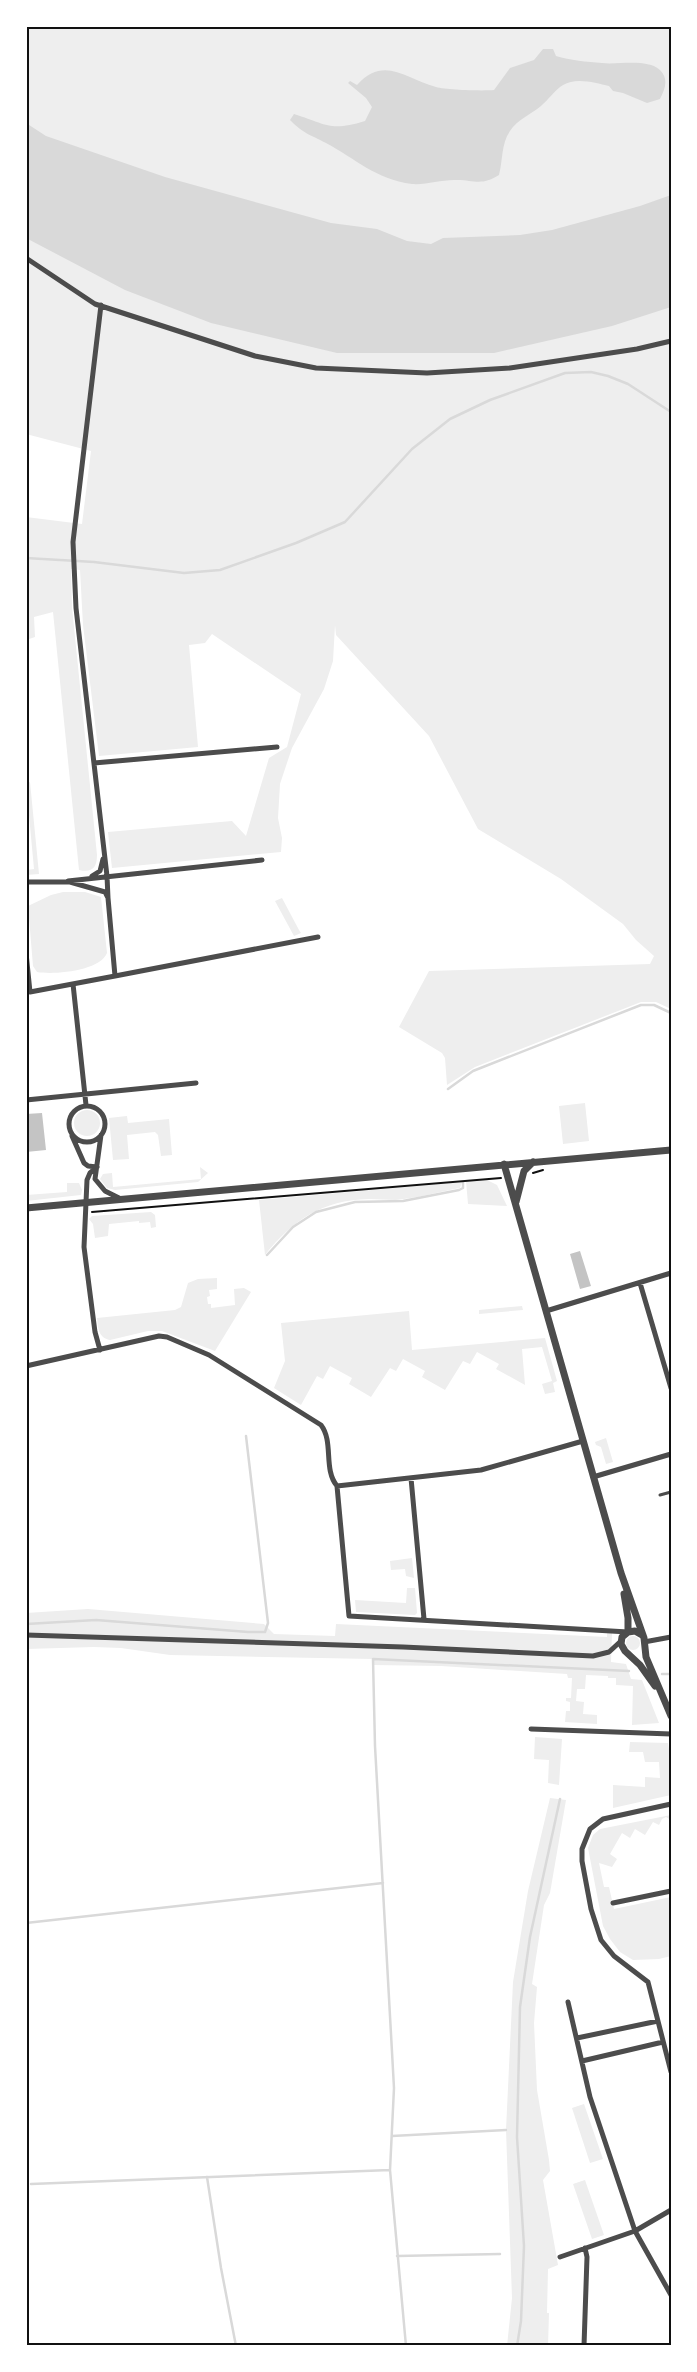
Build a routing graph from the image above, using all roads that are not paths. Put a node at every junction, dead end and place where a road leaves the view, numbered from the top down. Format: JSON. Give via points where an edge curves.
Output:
{"nodes":[{"id":1,"x":26,"y":258,"type":"edge"},
{"id":2,"x":101,"y":305,"type":"junction"},
{"id":3,"x":671,"y":341,"type":"edge"},
{"id":4,"x":277,"y":747,"type":"dead end"},
{"id":5,"x":94,"y":763,"type":"junction"},
{"id":6,"x":103,"y":856,"type":"junction"},
{"id":7,"x":262,"y":860,"type":"dead end"},
{"id":8,"x":107,"y":876,"type":"junction"},
{"id":9,"x":89,"y":877,"type":"junction"},
{"id":10,"x":64,"y":881,"type":"junction"},
{"id":11,"x":26,"y":882,"type":"edge"},
{"id":12,"x":108,"y":898,"type":"junction"},
{"id":13,"x":318,"y":937,"type":"dead end"},
{"id":14,"x":26,"y":953,"type":"edge"},
{"id":15,"x":115,"y":976,"type":"junction"},
{"id":16,"x":73,"y":984,"type":"junction"},
{"id":17,"x":28,"y":992,"type":"edge"},
{"id":18,"x":196,"y":1083,"type":"dead end"},
{"id":19,"x":85,"y":1094,"type":"junction"},
{"id":20,"x":26,"y":1100,"type":"edge"},
{"id":21,"x":86,"y":1105,"type":"junction"},
{"id":22,"x":71,"y":1133,"type":"junction"},
{"id":23,"x":101,"y":1134,"type":"junction"},
{"id":24,"x":671,"y":1150,"type":"edge"},
{"id":25,"x":533,"y":1162,"type":"junction"},
{"id":26,"x":504,"y":1164,"type":"junction"},
{"id":27,"x":97,"y":1167,"type":"junction"},
{"id":28,"x":122,"y":1200,"type":"junction"},
{"id":29,"x":86,"y":1203,"type":"junction"},
{"id":30,"x":516,"y":1207,"type":"junction"},
{"id":31,"x":26,"y":1208,"type":"edge"},
{"id":32,"x":671,"y":1273,"type":"edge"},
{"id":33,"x":640,"y":1283,"type":"junction"},
{"id":34,"x":546,"y":1311,"type":"junction"},
{"id":35,"x":100,"y":1350,"type":"junction"},
{"id":36,"x":26,"y":1366,"type":"edge"},
{"id":37,"x":671,"y":1388,"type":"edge"},
{"id":38,"x":583,"y":1441,"type":"junction"},
{"id":39,"x":671,"y":1454,"type":"edge"},
{"id":40,"x":593,"y":1477,"type":"junction"},
{"id":41,"x":411,"y":1478,"type":"junction"},
{"id":42,"x":337,"y":1486,"type":"junction"},
{"id":43,"x":671,"y":1492,"type":"edge"},
{"id":44,"x":660,"y":1495,"type":"dead end"},
{"id":45,"x":621,"y":1574,"type":"junction"},
{"id":46,"x":424,"y":1619,"type":"junction"},
{"id":47,"x":628,"y":1632,"type":"junction"},
{"id":48,"x":26,"y":1635,"type":"edge"},
{"id":49,"x":671,"y":1637,"type":"edge"},
{"id":50,"x":621,"y":1640,"type":"junction"},
{"id":51,"x":643,"y":1641,"type":"junction"},
{"id":52,"x":628,"y":1653,"type":"junction"},
{"id":53,"x":664,"y":1701,"type":"junction"},
{"id":54,"x":671,"y":1716,"type":"edge"},
{"id":55,"x":531,"y":1729,"type":"dead end"},
{"id":56,"x":671,"y":1734,"type":"edge"},
{"id":57,"x":671,"y":1804,"type":"edge"},
{"id":58,"x":671,"y":1891,"type":"edge"},
{"id":59,"x":613,"y":1903,"type":"dead end"},
{"id":60,"x":568,"y":2002,"type":"dead end"},
{"id":61,"x":658,"y":2020,"type":"junction"},
{"id":62,"x":576,"y":2038,"type":"junction"},
{"id":63,"x":663,"y":2042,"type":"junction"},
{"id":64,"x":582,"y":2061,"type":"junction"},
{"id":65,"x":671,"y":2072,"type":"edge"},
{"id":66,"x":671,"y":2210,"type":"edge"},
{"id":67,"x":635,"y":2231,"type":"junction"},
{"id":68,"x":585,"y":2248,"type":"junction"},
{"id":69,"x":560,"y":2257,"type":"dead end"},
{"id":70,"x":671,"y":2295,"type":"edge"},
{"id":71,"x":584,"y":2346,"type":"edge"}],
"edges":[{"from":1,"to":2,"type":"street"},
{"from":2,"to":3,"type":"street","via":[[255,356],[344,371],[427,373],[510,368]]},
{"from":2,"to":5,"type":"street","via":[[79,486],[74,556],[76,608]]},
{"from":4,"to":5,"type":"street"},
{"from":5,"to":6,"type":"street"},
{"from":6,"to":8,"type":"street"},
{"from":6,"to":9,"type":"street","via":[[100,870]]},
{"from":7,"to":8,"type":"street"},
{"from":8,"to":9,"type":"street"},
{"from":8,"to":12,"type":"street"},
{"from":9,"to":10,"type":"street"},
{"from":10,"to":11,"type":"street"},
{"from":10,"to":12,"type":"street","via":[[102,891]]},
{"from":12,"to":15,"type":"street"},
{"from":13,"to":15,"type":"street"},
{"from":14,"to":17,"type":"street"},
{"from":15,"to":16,"type":"street"},
{"from":16,"to":17,"type":"street"},
{"from":16,"to":19,"type":"street"},
{"from":18,"to":19,"type":"street"},
{"from":19,"to":20,"type":"street"},
{"from":19,"to":21,"type":"street"},
{"from":21,"to":22,"type":"street","via":[[70,1116]]},
{"from":21,"to":23,"type":"street","via":[[96,1108],[104,1117]]},
{"from":22,"to":23,"type":"street","via":[[85,1142]]},
{"from":22,"to":27,"type":"street","via":[[84,1163]]},
{"from":23,"to":27,"type":"street"},
{"from":24,"to":25,"type":"street"},
{"from":25,"to":26,"type":"street"},
{"from":25,"to":30,"type":"street","via":[[524,1171]]},
{"from":26,"to":28,"type":"street"},
{"from":26,"to":30,"type":"street"},
{"from":27,"to":28,"type":"street","via":[[95,1177],[99,1185]]},
{"from":27,"to":29,"type":"street","via":[[88,1178]]},
{"from":28,"to":29,"type":"street"},
{"from":29,"to":31,"type":"street"},
{"from":29,"to":35,"type":"street","via":[[84,1247]]},
{"from":30,"to":34,"type":"street"},
{"from":32,"to":33,"type":"street"},
{"from":33,"to":34,"type":"street"},
{"from":33,"to":37,"type":"street"},
{"from":34,"to":38,"type":"street"},
{"from":35,"to":36,"type":"street"},
{"from":35,"to":42,"type":"street","via":[[163,1336],[216,1359],[321,1425],[326,1437],[331,1476]]},
{"from":38,"to":40,"type":"street"},
{"from":38,"to":41,"type":"street","via":[[481,1470]]},
{"from":39,"to":40,"type":"street"},
{"from":40,"to":45,"type":"street"},
{"from":41,"to":42,"type":"street"},
{"from":41,"to":46,"type":"street"},
{"from":42,"to":46,"type":"street","via":[[349,1616]]},
{"from":43,"to":44,"type":"lane"},
{"from":45,"to":47,"type":"street"},
{"from":45,"to":51,"type":"street"},
{"from":46,"to":47,"type":"street"},
{"from":47,"to":50,"type":"street"},
{"from":47,"to":51,"type":"street","via":[[635,1631]]},
{"from":48,"to":50,"type":"street","via":[[593,1656],[609,1652]]},
{"from":49,"to":51,"type":"street"},
{"from":50,"to":52,"type":"street","via":[[622,1648]]},
{"from":51,"to":52,"type":"street","via":[[636,1654]]},
{"from":51,"to":53,"type":"street","via":[[647,1661]]},
{"from":52,"to":53,"type":"street"},
{"from":53,"to":54,"type":"street"},
{"from":55,"to":56,"type":"street"},
{"from":57,"to":61,"type":"street","via":[[603,1819],[590,1829],[582,1849],[591,1909],[601,1940],[614,1956],[648,1982]]},
{"from":58,"to":59,"type":"street"},
{"from":60,"to":62,"type":"street"},
{"from":61,"to":62,"type":"street"},
{"from":61,"to":63,"type":"street"},
{"from":62,"to":64,"type":"street"},
{"from":63,"to":64,"type":"street"},
{"from":63,"to":65,"type":"street"},
{"from":64,"to":67,"type":"street","via":[[590,2097]]},
{"from":66,"to":67,"type":"street"},
{"from":67,"to":68,"type":"street"},
{"from":67,"to":70,"type":"street"},
{"from":68,"to":69,"type":"street"},
{"from":68,"to":71,"type":"street"}]}
